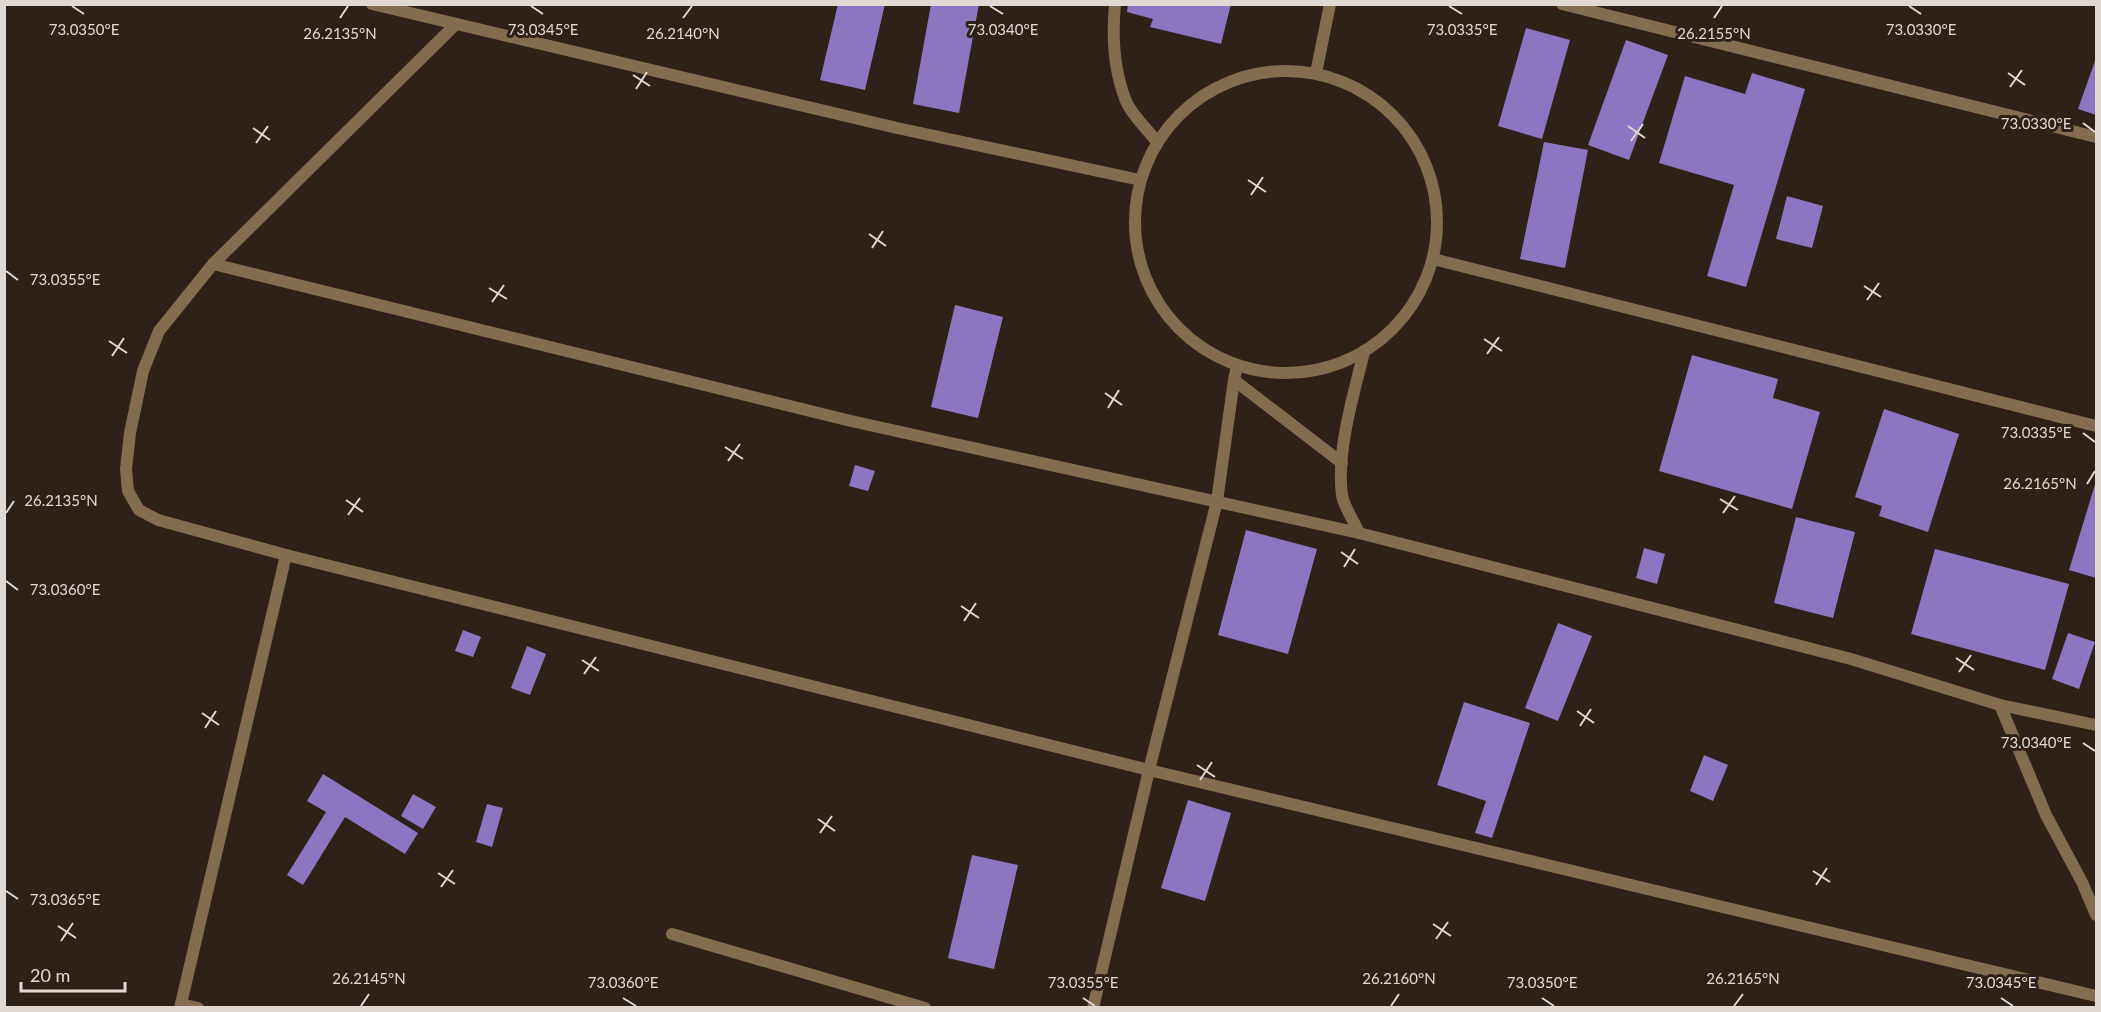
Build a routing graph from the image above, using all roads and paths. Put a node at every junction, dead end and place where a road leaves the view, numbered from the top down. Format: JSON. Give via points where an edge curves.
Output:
{"nodes":[{"id":1,"x":372,"y":4,"type":"edge"},
{"id":2,"x":1115,"y":4,"type":"edge"},
{"id":3,"x":1330,"y":4,"type":"edge"},
{"id":4,"x":1562,"y":4,"type":"edge"},
{"id":5,"x":456,"y":24,"type":"junction"},
{"id":6,"x":1316,"y":73,"type":"junction"},
{"id":7,"x":2097,"y":137,"type":"edge"},
{"id":8,"x":1157,"y":142,"type":"junction"},
{"id":9,"x":1140,"y":180,"type":"junction"},
{"id":10,"x":1433,"y":259,"type":"junction"},
{"id":11,"x":213,"y":264,"type":"junction"},
{"id":12,"x":1364,"y":352,"type":"junction"},
{"id":13,"x":1237,"y":366,"type":"junction"},
{"id":14,"x":1234,"y":380,"type":"junction"},
{"id":15,"x":2097,"y":426,"type":"edge"},
{"id":16,"x":1342,"y":463,"type":"junction"},
{"id":17,"x":1217,"y":501,"type":"junction"},
{"id":18,"x":1359,"y":533,"type":"junction"},
{"id":19,"x":286,"y":555,"type":"junction"},
{"id":20,"x":2000,"y":705,"type":"junction"},
{"id":21,"x":2097,"y":725,"type":"edge"},
{"id":22,"x":1149,"y":770,"type":"junction"},
{"id":23,"x":2097,"y":915,"type":"edge"},
{"id":24,"x":672,"y":934,"type":"dead end"},
{"id":25,"x":2097,"y":996,"type":"edge"},
{"id":26,"x":180,"y":1006,"type":"edge"},
{"id":27,"x":198,"y":1008,"type":"edge"},
{"id":28,"x":925,"y":1008,"type":"edge"},
{"id":29,"x":1093,"y":1008,"type":"edge"}],
"edges":[{"from":1,"to":5,"type":"street"},
{"from":2,"to":8,"type":"street","via":[[1115,61],[1126,103]]},
{"from":3,"to":6,"type":"street"},
{"from":4,"to":7,"type":"street"},
{"from":5,"to":9,"type":"street","via":[[897,128]]},
{"from":5,"to":11,"type":"street"},
{"from":6,"to":8,"type":"street","via":[[1270,70],[1226,83],[1187,107]]},
{"from":6,"to":10,"type":"street","via":[[1349,83],[1379,101],[1404,126],[1423,155],[1434,189],[1438,224]]},
{"from":8,"to":9,"type":"street"},
{"from":9,"to":13,"type":"street","via":[[1134,218],[1138,257],[1152,293],[1173,324],[1203,349]]},
{"from":10,"to":12,"type":"street","via":[[1418,295],[1395,327]]},
{"from":10,"to":15,"type":"street"},
{"from":11,"to":17,"type":"street","via":[[851,421]]},
{"from":11,"to":19,"type":"street","via":[[159,331],[143,371],[130,433],[128,491],[139,510],[158,520]]},
{"from":12,"to":13,"type":"street","via":[[1324,368],[1280,374]]},
{"from":12,"to":16,"type":"street"},
{"from":13,"to":14,"type":"street"},
{"from":14,"to":16,"type":"street"},
{"from":14,"to":17,"type":"street"},
{"from":16,"to":18,"type":"street","via":[[1342,496]]},
{"from":17,"to":18,"type":"street"},
{"from":17,"to":22,"type":"street"},
{"from":18,"to":20,"type":"street","via":[[1851,659]]},
{"from":19,"to":22,"type":"street"},
{"from":19,"to":26,"type":"street"},
{"from":20,"to":21,"type":"street"},
{"from":20,"to":23,"type":"street","via":[[2046,815]]},
{"from":22,"to":25,"type":"street"},
{"from":22,"to":29,"type":"street"},
{"from":24,"to":28,"type":"street"},
{"from":26,"to":27,"type":"street"}]}
